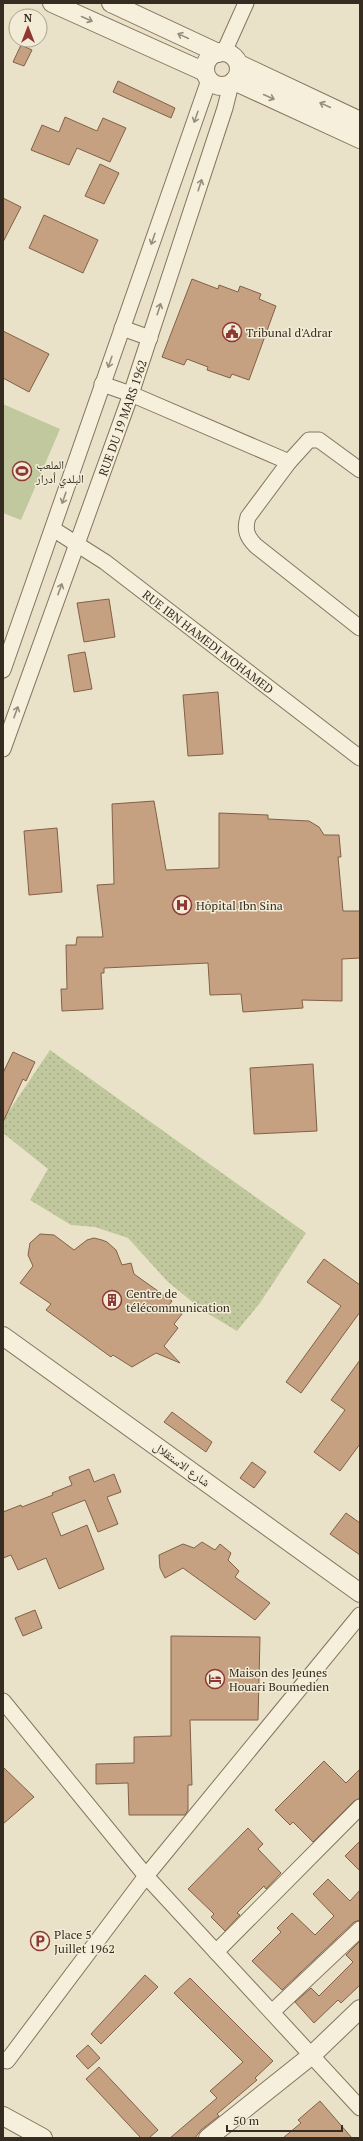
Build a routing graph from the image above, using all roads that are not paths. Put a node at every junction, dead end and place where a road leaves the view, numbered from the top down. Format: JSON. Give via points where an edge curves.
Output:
{"nodes":[{"id":1,"x":52,"y":3,"type":"edge"},
{"id":2,"x":111,"y":3,"type":"edge"},
{"id":3,"x":246,"y":3,"type":"edge"},
{"id":4,"x":154,"y":23,"type":"junction"},
{"id":5,"x":144,"y":44,"type":"junction"},
{"id":6,"x":221,"y":52,"type":"junction"},
{"id":7,"x":239,"y":64,"type":"junction"},
{"id":8,"x":207,"y":76,"type":"junction"},
{"id":9,"x":232,"y":83,"type":"junction"},
{"id":10,"x":360,"y":121,"type":"edge"},
{"id":11,"x":360,"y":139,"type":"edge"},
{"id":12,"x":122,"y":328,"type":"junction"},
{"id":13,"x":150,"y":338,"type":"junction"},
{"id":14,"x":102,"y":384,"type":"junction"},
{"id":15,"x":132,"y":394,"type":"junction"},
{"id":16,"x":289,"y":462,"type":"junction"},
{"id":17,"x":360,"y":470,"type":"edge"},
{"id":18,"x":53,"y":529,"type":"junction"},
{"id":19,"x":76,"y":543,"type":"junction"},
{"id":20,"x":360,"y":628,"type":"edge"},
{"id":21,"x":3,"y":670,"type":"edge"},
{"id":22,"x":3,"y":748,"type":"edge"},
{"id":23,"x":360,"y":758,"type":"edge"},
{"id":24,"x":3,"y":1336,"type":"edge"},
{"id":25,"x":360,"y":1593,"type":"edge"},
{"id":26,"x":360,"y":1615,"type":"edge"},
{"id":27,"x":3,"y":1701,"type":"edge"},
{"id":28,"x":360,"y":1808,"type":"edge"},
{"id":29,"x":146,"y":1876,"type":"junction"},
{"id":30,"x":360,"y":1929,"type":"edge"},
{"id":31,"x":216,"y":1952,"type":"junction"},
{"id":32,"x":360,"y":2009,"type":"edge"},
{"id":33,"x":272,"y":2012,"type":"junction"},
{"id":34,"x":312,"y":2055,"type":"junction"},
{"id":35,"x":4,"y":2063,"type":"edge"},
{"id":36,"x":358,"y":2104,"type":"edge"},
{"id":37,"x":3,"y":2116,"type":"edge"},
{"id":38,"x":43,"y":2138,"type":"edge"},
{"id":39,"x":208,"y":2138,"type":"edge"}],
"edges":[{"from":1,"to":5,"type":"street","one_way":true},
{"from":2,"to":4,"type":"street"},
{"from":3,"to":6,"type":"street"},
{"from":4,"to":5,"type":"street"},
{"from":6,"to":4,"type":"street","one_way":true},
{"from":5,"to":8,"type":"street"},
{"from":6,"to":7,"type":"street","via":[[233,56]]},
{"from":6,"to":8,"type":"street","via":[[207,62]]},
{"from":7,"to":9,"type":"street","via":[[239,74]]},
{"from":10,"to":7,"type":"street","one_way":true},
{"from":8,"to":9,"type":"street","via":[[218,86]]},
{"from":8,"to":12,"type":"street","one_way":true},
{"from":9,"to":11,"type":"street","one_way":true},
{"from":13,"to":9,"type":"street","name":"RUE DU 19 MARS 1962","one_way":true},
{"from":12,"to":13,"type":"street"},
{"from":12,"to":14,"type":"street","one_way":true},
{"from":13,"to":15,"type":"street","name":"RUE DU 19 MARS 1962"},
{"from":14,"to":15,"type":"street"},
{"from":14,"to":18,"type":"street","one_way":true},
{"from":15,"to":16,"type":"street"},
{"from":15,"to":19,"type":"street","name":"RUE DU 19 MARS 1962"},
{"from":16,"to":17,"type":"street","via":[[306,442],[316,440]]},
{"from":16,"to":20,"type":"street","via":[[248,517],[246,533],[256,546]]},
{"from":18,"to":19,"type":"street","name":"RUE IBN HAMEDI MOHAMED"},
{"from":18,"to":21,"type":"street"},
{"from":22,"to":19,"type":"street","name":"RUE DU 19 MARS 1962","one_way":true},
{"from":19,"to":23,"type":"street","name":"RUE IBN HAMEDI MOHAMED","via":[[105,562]]},
{"from":24,"to":25,"type":"street","name":"شارع الاستقلال"},
{"from":26,"to":29,"type":"street"},
{"from":27,"to":29,"type":"street"},
{"from":28,"to":31,"type":"street"},
{"from":29,"to":31,"type":"street"},
{"from":29,"to":35,"type":"street"},
{"from":30,"to":33,"type":"street"},
{"from":31,"to":33,"type":"street"},
{"from":32,"to":34,"type":"street"},
{"from":33,"to":34,"type":"street"},
{"from":34,"to":36,"type":"street"},
{"from":34,"to":39,"type":"street"},
{"from":37,"to":38,"type":"street"}]}
